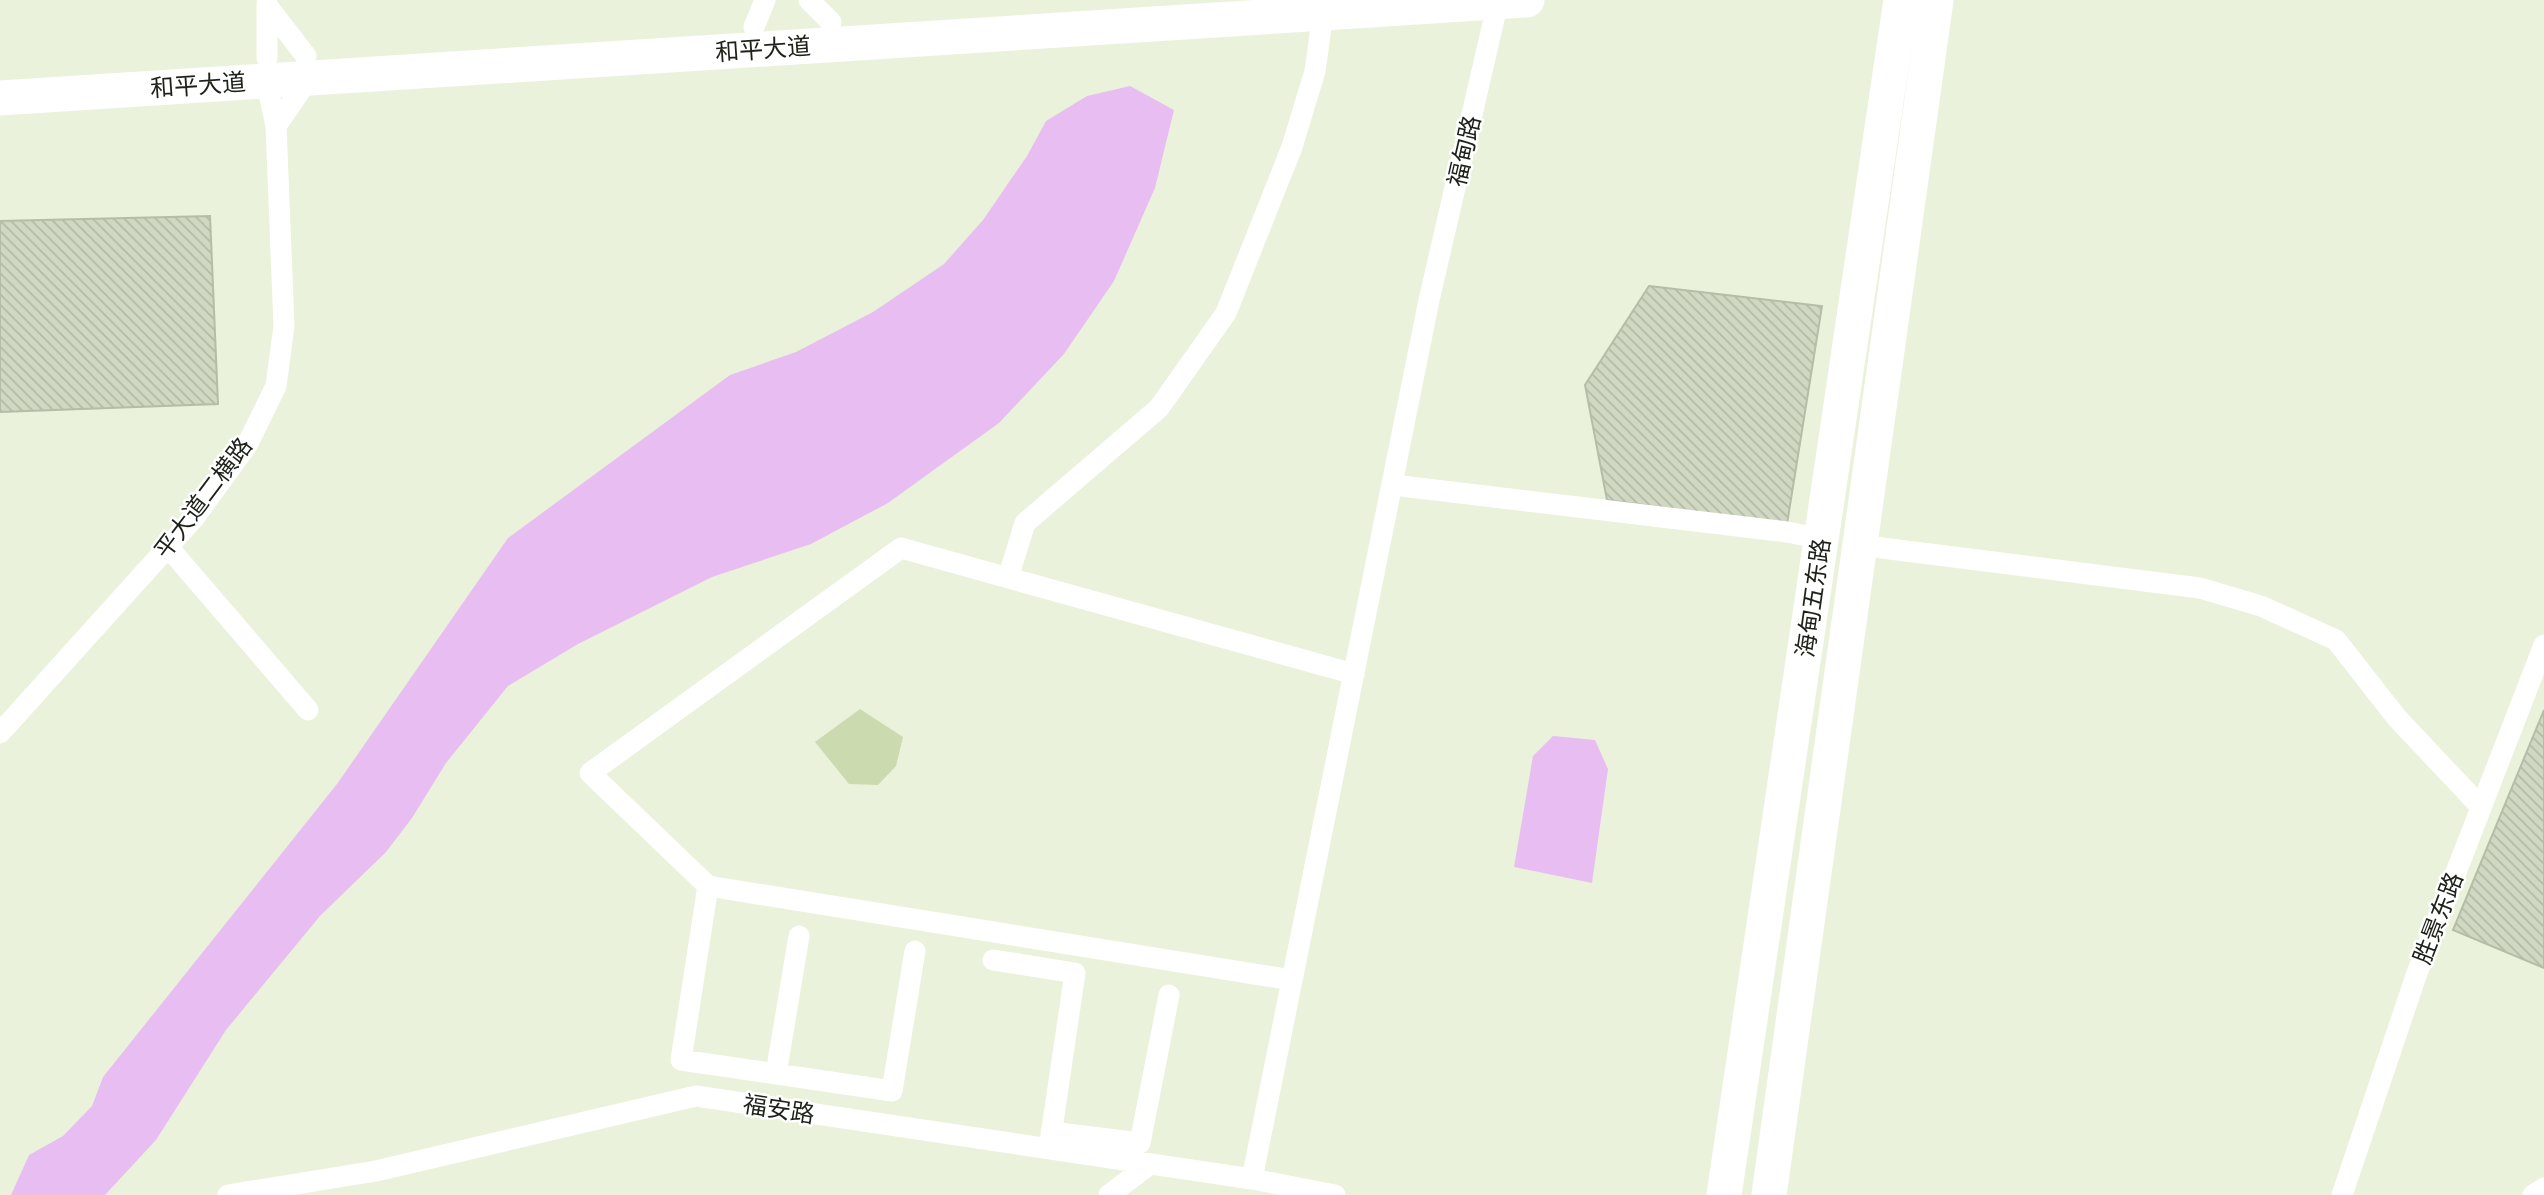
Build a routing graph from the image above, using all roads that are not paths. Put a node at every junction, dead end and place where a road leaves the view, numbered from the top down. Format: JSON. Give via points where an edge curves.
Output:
{"nodes":[{"id":1,"x":1177,"y":0,"type":"edge"},
{"id":2,"x":1901,"y":0,"type":"edge"},
{"id":3,"x":1936,"y":0,"type":"edge"},
{"id":4,"x":1513,"y":1,"type":"edge"},
{"id":5,"x":267,"y":4,"type":"edge"},
{"id":6,"x":820,"y":11,"type":"edge"},
{"id":7,"x":760,"y":13,"type":"edge"},
{"id":8,"x":1324,"y":13,"type":"junction"},
{"id":9,"x":308,"y":67,"type":"junction"},
{"id":10,"x":266,"y":69,"type":"junction"},
{"id":11,"x":0,"y":76,"type":"edge"},
{"id":12,"x":0,"y":98,"type":"edge"},
{"id":13,"x":276,"y":126,"type":"junction"},
{"id":14,"x":1393,"y":485,"type":"junction"},
{"id":15,"x":1822,"y":539,"type":"junction"},
{"id":16,"x":1858,"y":545,"type":"junction"},
{"id":17,"x":168,"y":547,"type":"junction"},
{"id":18,"x":1008,"y":578,"type":"junction"},
{"id":19,"x":2544,"y":645,"type":"edge"},
{"id":20,"x":1354,"y":674,"type":"junction"},
{"id":21,"x":308,"y":710,"type":"dead end"},
{"id":22,"x":0,"y":733,"type":"edge"},
{"id":23,"x":2481,"y":807,"type":"junction"},
{"id":24,"x":708,"y":886,"type":"junction"},
{"id":25,"x":799,"y":936,"type":"dead end"},
{"id":26,"x":915,"y":951,"type":"dead end"},
{"id":27,"x":993,"y":960,"type":"dead end"},
{"id":28,"x":1292,"y":980,"type":"junction"},
{"id":29,"x":1169,"y":995,"type":"dead end"},
{"id":30,"x":776,"y":1074,"type":"junction"},
{"id":31,"x":1050,"y":1141,"type":"junction"},
{"id":32,"x":1150,"y":1164,"type":"junction"},
{"id":33,"x":1252,"y":1179,"type":"junction"},
{"id":34,"x":2544,"y":1188,"type":"edge"},
{"id":35,"x":228,"y":1195,"type":"edge"},
{"id":36,"x":1109,"y":1195,"type":"edge"},
{"id":37,"x":1335,"y":1195,"type":"edge"},
{"id":38,"x":1724,"y":1195,"type":"edge"},
{"id":39,"x":1769,"y":1195,"type":"edge"},
{"id":40,"x":2342,"y":1195,"type":"edge"},
{"id":41,"x":2533,"y":1195,"type":"edge"}],
"edges":[{"from":1,"to":6,"type":"main road","name":"和平大道"},
{"from":2,"to":15,"type":"main road","name":"海甸五东路"},
{"from":3,"to":16,"type":"main road","name":"海甸五东路"},
{"from":4,"to":8,"type":"main road","name":"和平大道"},
{"from":4,"to":14,"type":"street","name":"福甸路","via":[[1429,300]]},
{"from":5,"to":9,"type":"street"},
{"from":5,"to":10,"type":"street","name":"平大道二横路"},
{"from":6,"to":7,"type":"main road","name":"和平大道"},
{"from":7,"to":9,"type":"main road","name":"和平大道"},
{"from":8,"to":9,"type":"main road","name":"和平大道"},
{"from":8,"to":18,"type":"street","via":[[1315,71],[1292,147],[1226,313],[1159,408],[1025,523]]},
{"from":9,"to":10,"type":"main road","name":"和平大道"},
{"from":9,"to":13,"type":"street"},
{"from":10,"to":11,"type":"main road","name":"和平大道"},
{"from":10,"to":12,"type":"main road","name":"和平大道"},
{"from":10,"to":13,"type":"street","name":"平大道二横路"},
{"from":13,"to":17,"type":"street","name":"平大道二横路","via":[[284,326],[276,386],[247,445]]},
{"from":14,"to":15,"type":"street"},
{"from":14,"to":20,"type":"street","name":"福甸路"},
{"from":15,"to":38,"type":"main road","name":"海甸五东路"},
{"from":16,"to":23,"type":"street","via":[[2200,588],[2261,606],[2336,640],[2398,718]]},
{"from":16,"to":39,"type":"main road","name":"海甸五东路"},
{"from":17,"to":21,"type":"street"},
{"from":17,"to":22,"type":"street","name":"平大道二横路"},
{"from":18,"to":20,"type":"street"},
{"from":18,"to":24,"type":"street","via":[[901,548],[590,773]]},
{"from":19,"to":23,"type":"street","name":"胜景东路"},
{"from":20,"to":28,"type":"street","name":"福甸路"},
{"from":23,"to":40,"type":"street","name":"胜景东路","via":[[2417,973]]},
{"from":24,"to":28,"type":"street"},
{"from":24,"to":30,"type":"street","via":[[681,1060]]},
{"from":25,"to":30,"type":"street"},
{"from":26,"to":30,"type":"street","via":[[892,1091]]},
{"from":27,"to":31,"type":"street","via":[[1075,973]]},
{"from":28,"to":33,"type":"street","name":"福甸路"},
{"from":29,"to":31,"type":"street","via":[[1140,1143]]},
{"from":31,"to":32,"type":"street","name":"福安路"},
{"from":31,"to":35,"type":"street","name":"福安路","via":[[696,1096],[376,1171]]},
{"from":32,"to":33,"type":"street","name":"福安路"},
{"from":32,"to":36,"type":"street"},
{"from":33,"to":37,"type":"street","name":"福安路"},
{"from":34,"to":41,"type":"street"}]}
